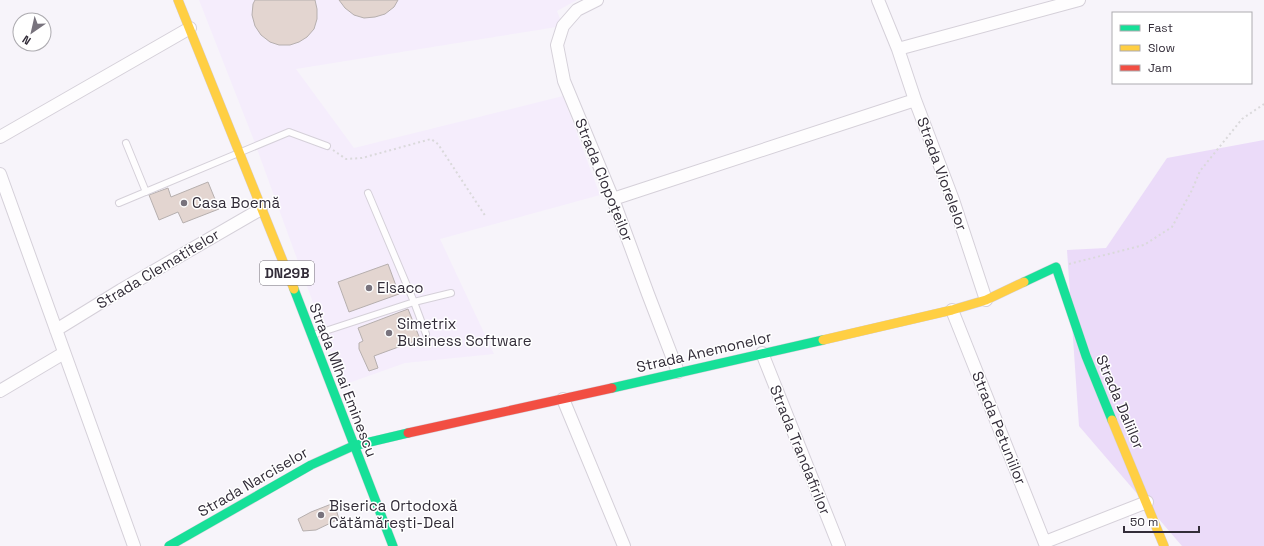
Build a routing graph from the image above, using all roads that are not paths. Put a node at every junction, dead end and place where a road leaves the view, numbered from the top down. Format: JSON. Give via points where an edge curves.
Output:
{"nodes":[{"id":1,"x":178,"y":0,"type":"edge"},
{"id":2,"x":597,"y":0,"type":"edge"},
{"id":3,"x":878,"y":0,"type":"edge"},
{"id":4,"x":1080,"y":0,"type":"edge"},
{"id":5,"x":190,"y":28,"type":"junction"},
{"id":6,"x":898,"y":49,"type":"junction"},
{"id":7,"x":915,"y":100,"type":"junction"},
{"id":8,"x":0,"y":137,"type":"edge"},
{"id":9,"x":126,"y":143,"type":"dead end"},
{"id":10,"x":327,"y":146,"type":"road end"},
{"id":11,"x":240,"y":152,"type":"junction"},
{"id":12,"x":0,"y":174,"type":"edge"},
{"id":13,"x":146,"y":192,"type":"junction"},
{"id":14,"x":368,"y":193,"type":"dead end"},
{"id":15,"x":613,"y":199,"type":"junction"},
{"id":16,"x":119,"y":203,"type":"dead end"},
{"id":17,"x":261,"y":208,"type":"junction"},
{"id":18,"x":1056,"y":268,"type":"joint"},
{"id":19,"x":451,"y":293,"type":"dead end"},
{"id":20,"x":986,"y":300,"type":"junction"},
{"id":21,"x":414,"y":302,"type":"junction"},
{"id":22,"x":952,"y":310,"type":"junction"},
{"id":23,"x":56,"y":330,"type":"junction"},
{"id":24,"x":426,"y":334,"type":"dead end"},
{"id":25,"x":312,"y":335,"type":"junction"},
{"id":26,"x":64,"y":353,"type":"junction"},
{"id":27,"x":762,"y":353,"type":"junction"},
{"id":28,"x":678,"y":372,"type":"junction"},
{"id":29,"x":0,"y":391,"type":"edge"},
{"id":30,"x":563,"y":399,"type":"junction"},
{"id":31,"x":353,"y":446,"type":"junction"},
{"id":32,"x":1147,"y":502,"type":"junction"},
{"id":33,"x":1045,"y":544,"type":"edge"},
{"id":34,"x":134,"y":546,"type":"edge"},
{"id":35,"x":169,"y":546,"type":"edge"},
{"id":36,"x":393,"y":546,"type":"edge"},
{"id":37,"x":624,"y":546,"type":"edge"},
{"id":38,"x":839,"y":546,"type":"edge"},
{"id":39,"x":1164,"y":546,"type":"edge"}],
"edges":[{"from":1,"to":5,"type":"street","name":"Strada MIhai Eminescu","number":"DN29B"},
{"from":2,"to":15,"type":"street","name":"Strada Clopoțeilor","via":[[577,10],[563,26],[557,45],[564,81]]},
{"from":3,"to":6,"type":"street","name":"Strada Viorelelor"},
{"from":4,"to":6,"type":"street"},
{"from":5,"to":8,"type":"street"},
{"from":5,"to":11,"type":"street","name":"Strada MIhai Eminescu","number":"DN29B"},
{"from":6,"to":7,"type":"street","name":"Strada Viorelelor"},
{"from":7,"to":15,"type":"street"},
{"from":7,"to":20,"type":"street","name":"Strada Viorelelor","via":[[953,200]]},
{"from":9,"to":13,"type":"lane"},
{"from":10,"to":11,"type":"lane","via":[[289,132]]},
{"from":11,"to":13,"type":"lane"},
{"from":11,"to":17,"type":"street","name":"Strada MIhai Eminescu","number":"DN29B"},
{"from":12,"to":23,"type":"street"},
{"from":13,"to":16,"type":"lane"},
{"from":14,"to":21,"type":"lane"},
{"from":15,"to":28,"type":"street","name":"Strada Clopoțeilor"},
{"from":17,"to":23,"type":"street","name":"Strada Clematitelor"},
{"from":17,"to":25,"type":"street","name":"Strada MIhai Eminescu","number":"DN29B"},
{"from":18,"to":20,"type":"street","name":"Strada Anemonelor"},
{"from":18,"to":32,"type":"street","name":"Strada Daliilor","via":[[1086,356]]},
{"from":19,"to":21,"type":"lane"},
{"from":20,"to":22,"type":"street","name":"Strada Anemonelor"},
{"from":21,"to":24,"type":"lane"},
{"from":21,"to":25,"type":"lane"},
{"from":22,"to":27,"type":"street","name":"Strada Anemonelor"},
{"from":22,"to":33,"type":"street","name":"Strada Petuniilor"},
{"from":23,"to":26,"type":"street"},
{"from":25,"to":31,"type":"street","name":"Strada MIhai Eminescu","number":"DN29B"},
{"from":26,"to":29,"type":"street"},
{"from":26,"to":34,"type":"street"},
{"from":27,"to":28,"type":"street","name":"Strada Anemonelor"},
{"from":27,"to":38,"type":"street","name":"Strada Trandafirilor"},
{"from":28,"to":30,"type":"street","name":"Strada Anemonelor"},
{"from":30,"to":31,"type":"street","name":"Strada Anemonelor"},
{"from":30,"to":37,"type":"street"},
{"from":31,"to":35,"type":"street","name":"Strada Narciselor","via":[[311,465]]},
{"from":31,"to":36,"type":"street","name":"Strada MIhai Eminescu","number":"DN29B"},
{"from":32,"to":33,"type":"street"},
{"from":32,"to":39,"type":"street","name":"Strada Daliilor"}]}
